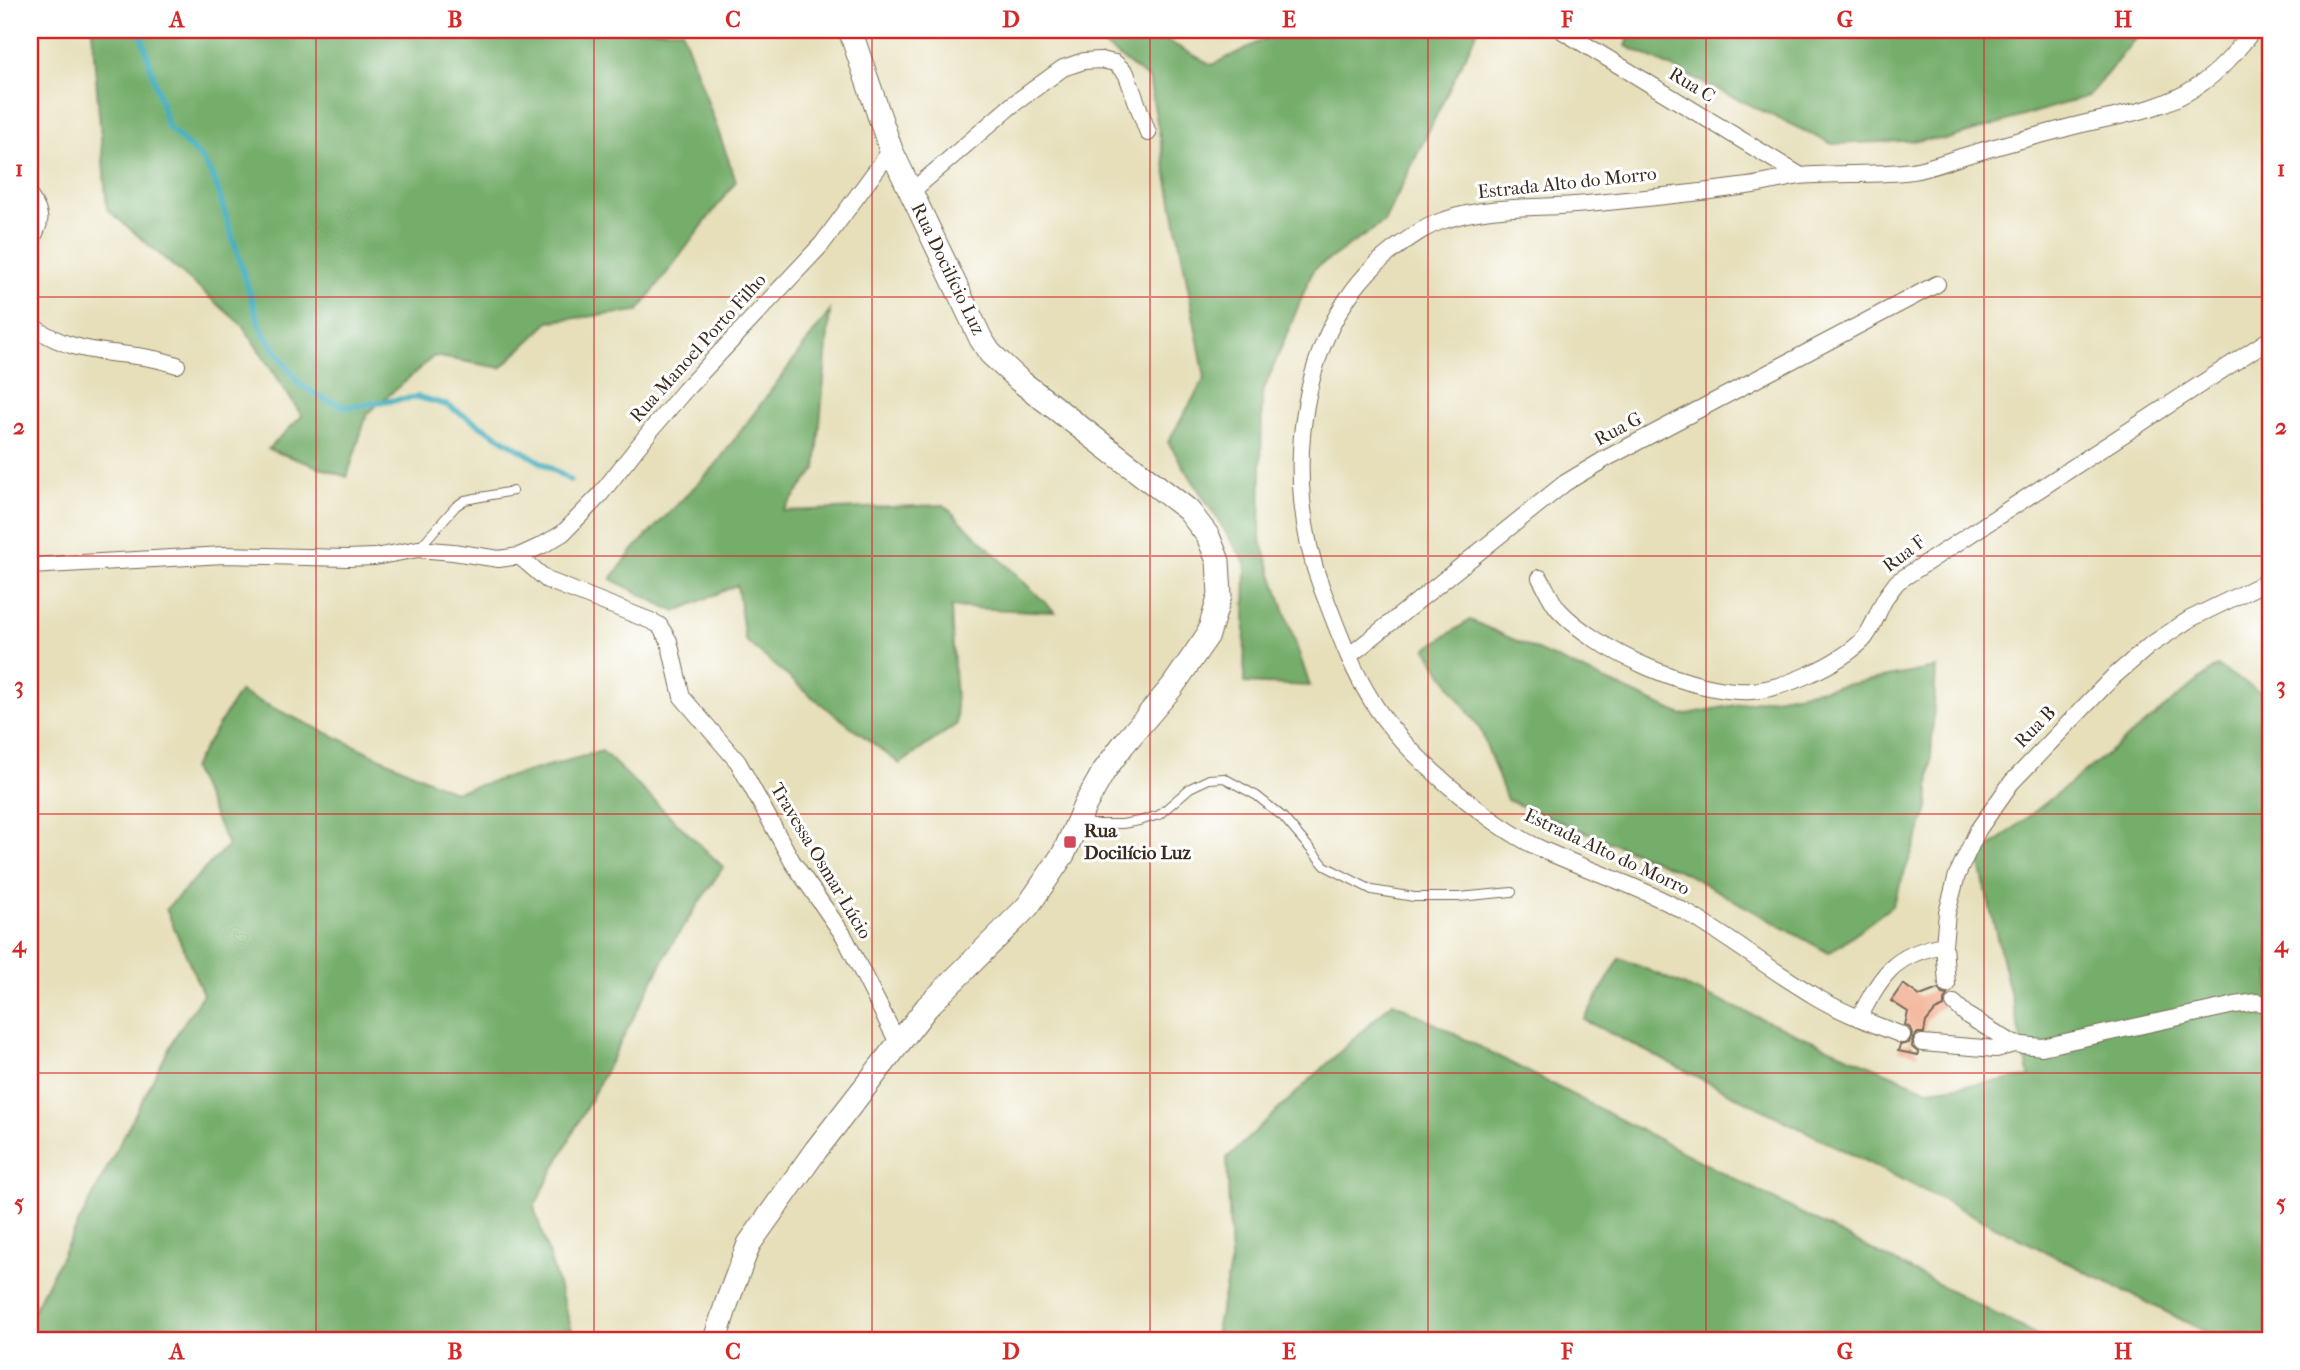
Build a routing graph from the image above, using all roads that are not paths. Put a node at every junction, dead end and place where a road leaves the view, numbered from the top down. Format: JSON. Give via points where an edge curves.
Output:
{"nodes":[{"id":1,"x":850,"y":30,"type":"edge"},
{"id":2,"x":1561,"y":30,"type":"edge"},
{"id":3,"x":2253,"y":30,"type":"edge"},
{"id":4,"x":1149,"y":133,"type":"dead end"},
{"id":5,"x":891,"y":150,"type":"junction"},
{"id":6,"x":1801,"y":176,"type":"junction"},
{"id":7,"x":911,"y":191,"type":"junction"},
{"id":8,"x":30,"y":197,"type":"edge"},
{"id":9,"x":30,"y":243,"type":"edge"},
{"id":10,"x":1937,"y":284,"type":"dead end"},
{"id":11,"x":30,"y":325,"type":"edge"},
{"id":12,"x":2270,"y":339,"type":"edge"},
{"id":13,"x":177,"y":365,"type":"dead end"},
{"id":14,"x":513,"y":491,"type":"dead end"},
{"id":15,"x":418,"y":549,"type":"junction"},
{"id":16,"x":519,"y":556,"type":"junction"},
{"id":17,"x":30,"y":566,"type":"edge"},
{"id":18,"x":1540,"y":578,"type":"dead end"},
{"id":19,"x":2270,"y":580,"type":"edge"},
{"id":20,"x":1349,"y":656,"type":"junction"},
{"id":21,"x":1077,"y":824,"type":"junction"},
{"id":22,"x":1512,"y":892,"type":"dead end"},
{"id":23,"x":1944,"y":945,"type":"junction"},
{"id":24,"x":1947,"y":985,"type":"dead end"},
{"id":25,"x":1954,"y":1003,"type":"dead end"},
{"id":26,"x":2270,"y":1005,"type":"edge"},
{"id":27,"x":1859,"y":1018,"type":"junction"},
{"id":28,"x":1902,"y":1035,"type":"dead end"},
{"id":29,"x":1922,"y":1043,"type":"dead end"},
{"id":30,"x":898,"y":1044,"type":"junction"},
{"id":31,"x":2014,"y":1044,"type":"junction"},
{"id":32,"x":715,"y":1340,"type":"edge"}],
"edges":[{"from":1,"to":5,"type":"main road","name":"Rua Docilício Luz"},
{"from":2,"to":6,"type":"street","name":"Rua C"},
{"from":3,"to":6,"type":"street","name":"Estrada Alto do Morro","via":[[2224,66],[2167,103],[1914,171]]},
{"from":4,"to":7,"type":"street","via":[[1126,73],[1115,63],[1084,61],[1063,68],[1012,105]]},
{"from":5,"to":7,"type":"main road","name":"Rua Docilício Luz"},
{"from":5,"to":16,"type":"street","name":"Rua Manoel Porto Filho","via":[[822,244],[685,390],[599,496],[563,533]]},
{"from":6,"to":20,"type":"street","name":"Estrada Alto do Morro","via":[[1580,205],[1502,207],[1419,230],[1368,272],[1329,326],[1313,371],[1302,445],[1306,522],[1315,571]]},
{"from":7,"to":21,"type":"main road","name":"Rua Docilício Luz","via":[[990,353],[1041,398],[1179,502],[1208,536],[1218,561],[1220,595],[1208,635],[1104,771]]},
{"from":8,"to":9,"type":"street","via":[[41,215]]},
{"from":10,"to":20,"type":"street","name":"Rua G","via":[[1565,483]]},
{"from":11,"to":13,"type":"street","via":[[75,347]]},
{"from":12,"to":18,"type":"street","name":"Rua F","via":[[1898,582],[1863,640],[1786,684],[1752,691],[1725,689],[1639,663],[1580,629],[1558,608]]},
{"from":14,"to":15,"type":"lane","via":[[465,500]]},
{"from":15,"to":16,"type":"street","via":[[499,559]]},
{"from":15,"to":17,"type":"street","via":[[375,557],[224,555]]},
{"from":16,"to":30,"type":"street","name":"Travessa Osmar Lúcio","via":[[547,580],[651,621],[664,631],[682,697],[738,762],[792,861],[844,936]]},
{"from":19,"to":23,"type":"street","name":"Rua B","via":[[2190,619],[2149,646],[2011,783],[1978,830],[1957,875]]},
{"from":20,"to":27,"type":"street","name":"Estrada Alto do Morro","via":[[1395,734],[1499,824],[1533,845],[1658,897],[1817,997]]},
{"from":21,"to":22,"type":"lane","via":[[1139,821],[1158,815],[1190,788],[1224,778],[1283,817],[1325,866],[1372,890],[1414,897]]},
{"from":21,"to":30,"type":"main road","name":"Rua Docilício Luz","via":[[1056,868],[1028,906],[945,988]]},
{"from":23,"to":24,"type":"street","name":"Rua B"},
{"from":23,"to":27,"type":"street","via":[[1919,949],[1898,961]]},
{"from":25,"to":31,"type":"street"},
{"from":26,"to":31,"type":"street","via":[[2235,1005],[2042,1047]]},
{"from":27,"to":28,"type":"street","name":"Estrada Alto do Morro"},
{"from":29,"to":31,"type":"street","via":[[1996,1049]]},
{"from":30,"to":32,"type":"main road","name":"Rua Docilício Luz","via":[[749,1244]]}]}
